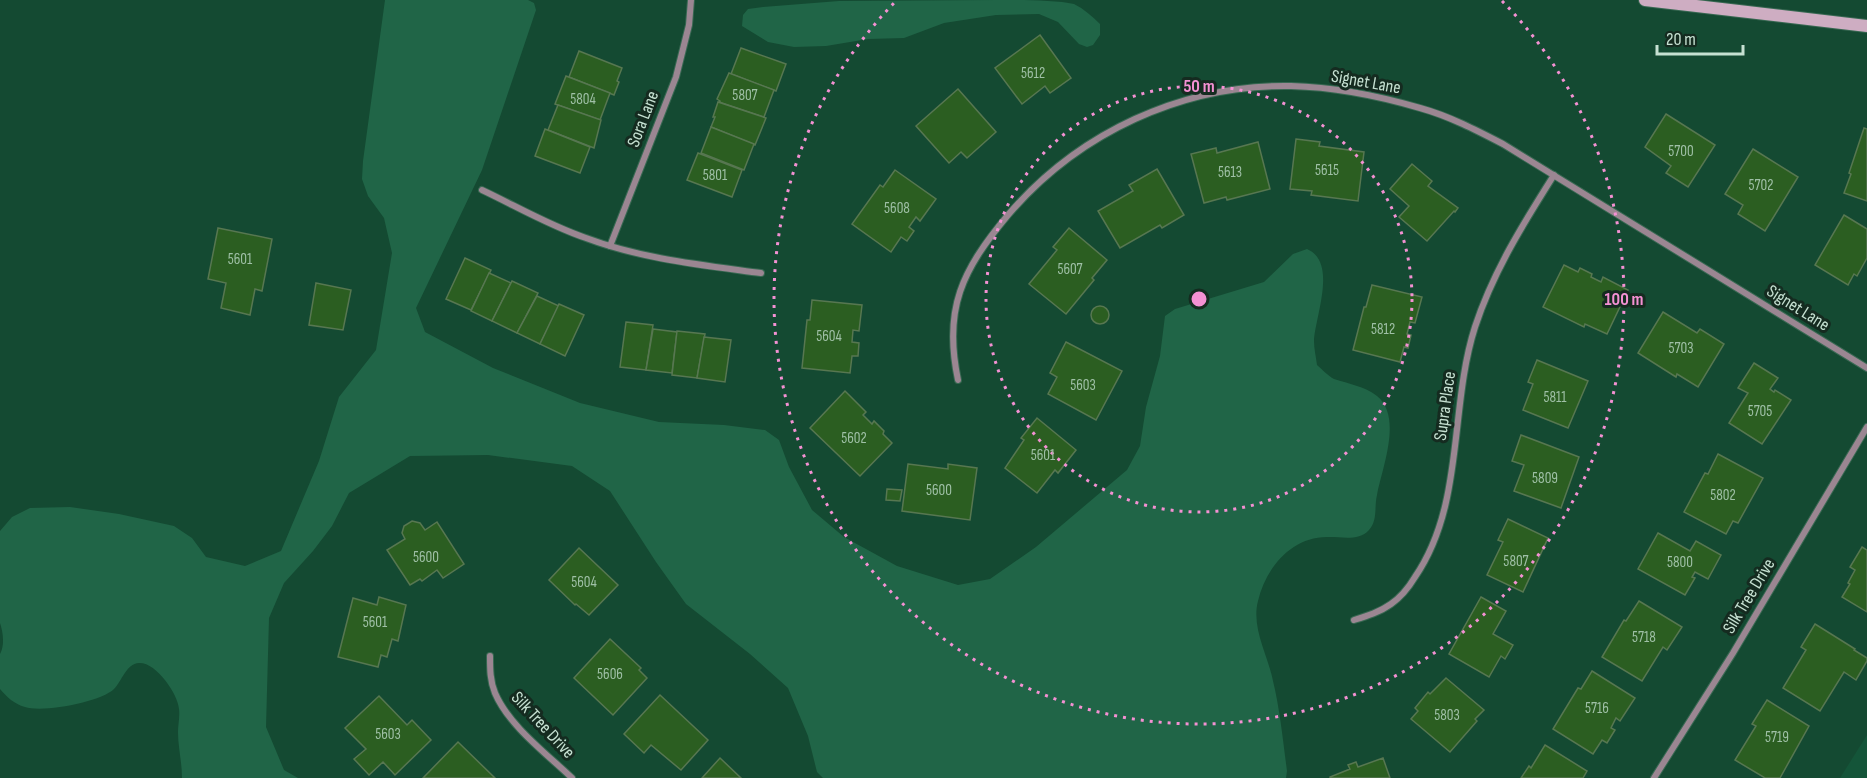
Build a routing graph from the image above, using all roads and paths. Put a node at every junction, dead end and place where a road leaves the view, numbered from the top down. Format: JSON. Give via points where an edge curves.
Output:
{"nodes":[{"id":1,"x":691,"y":0,"type":"edge"},
{"id":2,"x":1645,"y":0,"type":"edge"},
{"id":3,"x":1867,"y":26,"type":"edge"},
{"id":4,"x":1554,"y":174,"type":"junction"},
{"id":5,"x":482,"y":190,"type":"dead end"},
{"id":6,"x":610,"y":246,"type":"junction"},
{"id":7,"x":761,"y":273,"type":"dead end"},
{"id":8,"x":1867,"y":368,"type":"edge"},
{"id":9,"x":958,"y":380,"type":"dead end"},
{"id":10,"x":1867,"y":427,"type":"edge"},
{"id":11,"x":1354,"y":620,"type":"dead end"},
{"id":12,"x":490,"y":656,"type":"dead end"},
{"id":13,"x":572,"y":778,"type":"edge"},
{"id":14,"x":1654,"y":778,"type":"edge"}],
"edges":[{"from":1,"to":6,"type":"street","name":"Sora Lane","via":[[676,77]]},
{"from":2,"to":3,"type":"main road"},
{"from":4,"to":8,"type":"street","name":"Signet Lane"},
{"from":4,"to":9,"type":"street","name":"Signet Lane","via":[[1457,121],[1422,108],[1334,90],[1260,87],[1209,93],[1164,107],[1113,128],[1076,152],[1045,176],[988,238],[968,269],[956,300],[952,338]]},
{"from":4,"to":11,"type":"street","name":"Supra Place","via":[[1504,255],[1474,329],[1447,496],[1430,552],[1408,588],[1393,603]]},
{"from":5,"to":6,"type":"street","via":[[584,238]]},
{"from":6,"to":7,"type":"street","via":[[654,257]]},
{"from":10,"to":14,"type":"street","name":"Silk Tree Drive"},
{"from":12,"to":13,"type":"street","name":"Silk Tree Drive","via":[[495,693],[507,713]]}]}
